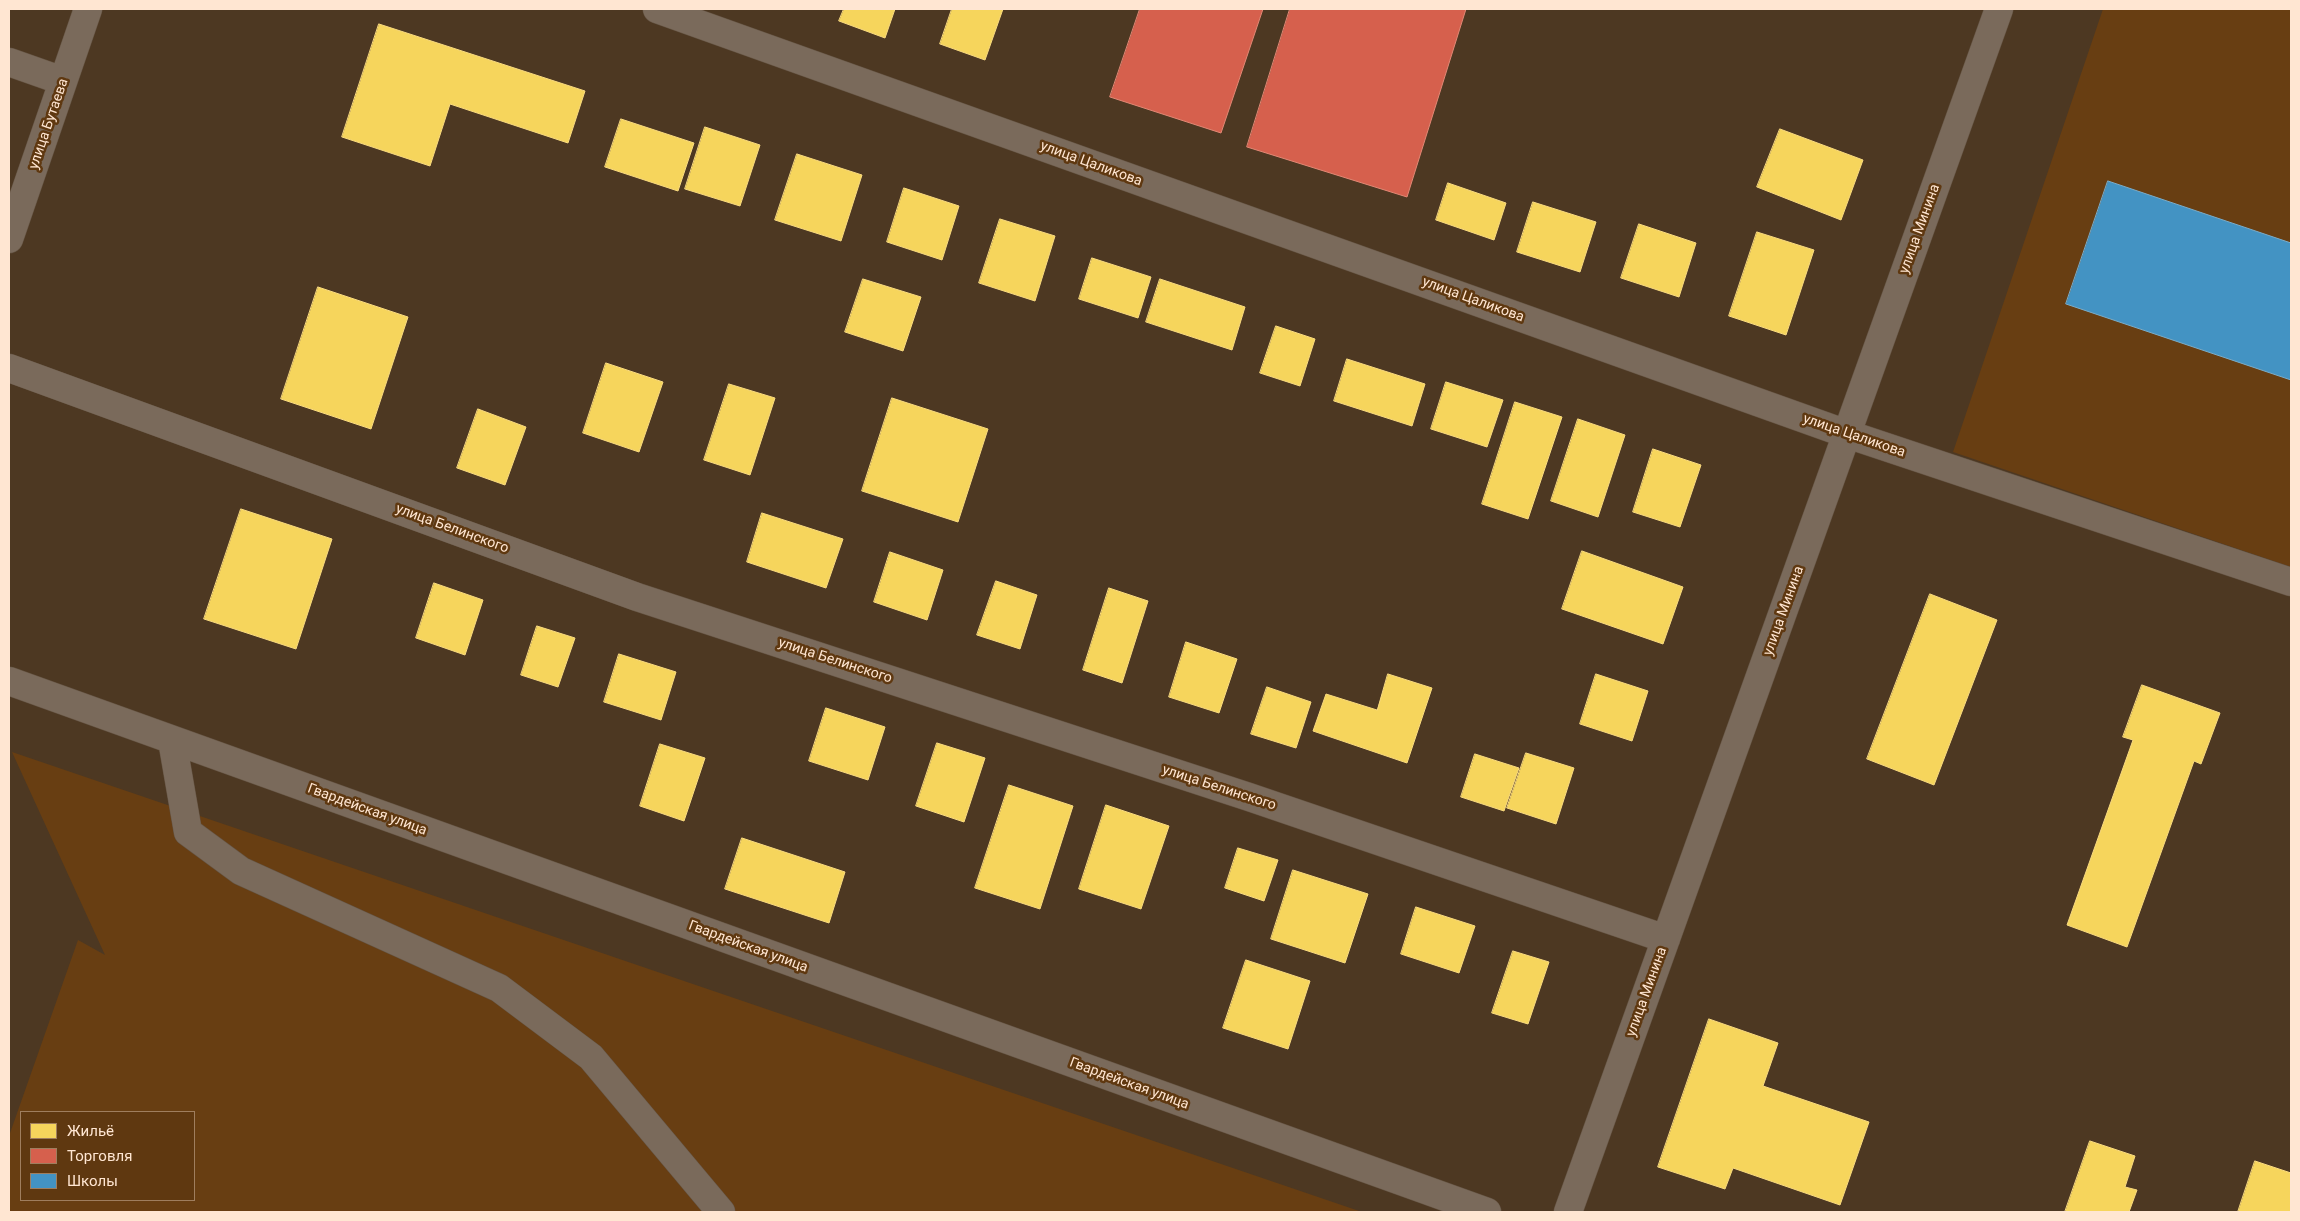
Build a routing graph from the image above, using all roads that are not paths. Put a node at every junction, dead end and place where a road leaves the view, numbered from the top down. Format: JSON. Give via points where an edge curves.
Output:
{"nodes":[{"id":1,"x":88,"y":9,"type":"edge"},
{"id":2,"x":657,"y":9,"type":"edge"},
{"id":3,"x":2000,"y":9,"type":"edge"},
{"id":4,"x":9,"y":62,"type":"edge"},
{"id":5,"x":63,"y":81,"type":"junction"},
{"id":6,"x":9,"y":239,"type":"edge"},
{"id":7,"x":9,"y":368,"type":"edge"},
{"id":8,"x":1847,"y":434,"type":"junction"},
{"id":9,"x":2291,"y":582,"type":"edge"},
{"id":10,"x":9,"y":682,"type":"edge"},
{"id":11,"x":172,"y":740,"type":"junction"},
{"id":12,"x":1666,"y":939,"type":"junction"},
{"id":13,"x":721,"y":1212,"type":"edge"},
{"id":14,"x":1488,"y":1212,"type":"edge"},
{"id":15,"x":1568,"y":1212,"type":"edge"}],
"edges":[{"from":1,"to":5,"type":"street","name":"улица Бутаева"},
{"from":2,"to":8,"type":"street","name":"улица Цаликова"},
{"from":3,"to":8,"type":"street","name":"улица Минина"},
{"from":4,"to":5,"type":"street"},
{"from":5,"to":6,"type":"street","name":"улица Бутаева"},
{"from":7,"to":12,"type":"street","name":"улица Белинского","via":[[638,597],[1240,794]]},
{"from":8,"to":9,"type":"street","name":"улица Цаликова"},
{"from":8,"to":12,"type":"street","name":"улица Минина"},
{"from":10,"to":11,"type":"street","name":"Гвардейская улица"},
{"from":11,"to":13,"type":"street","via":[[188,832],[241,871],[499,988],[591,1057]]},
{"from":11,"to":14,"type":"street","name":"Гвардейская улица"},
{"from":12,"to":15,"type":"street","name":"улица Минина"}]}
